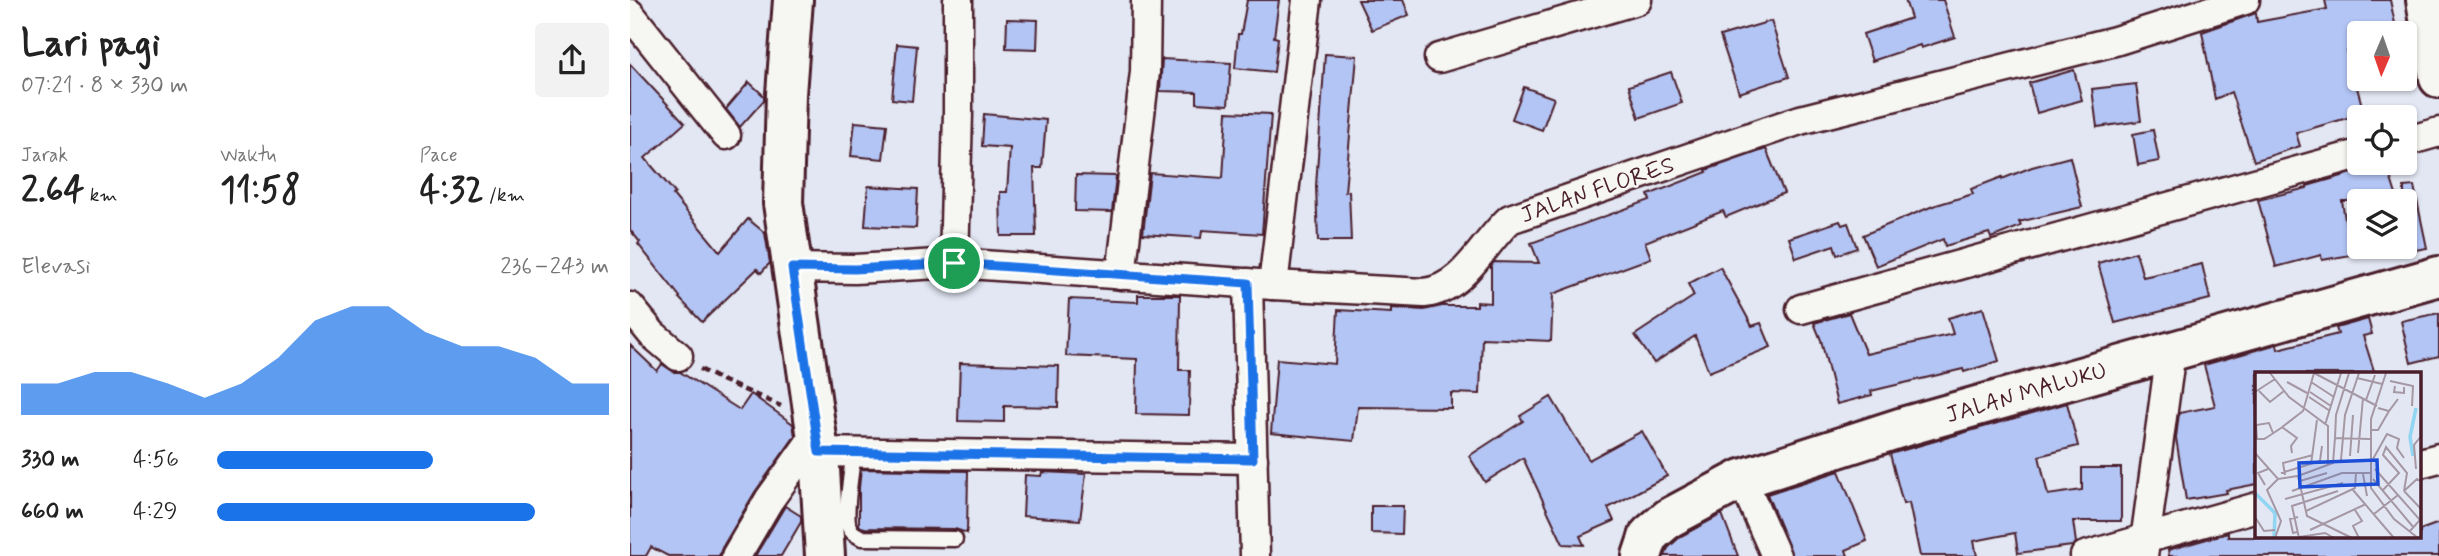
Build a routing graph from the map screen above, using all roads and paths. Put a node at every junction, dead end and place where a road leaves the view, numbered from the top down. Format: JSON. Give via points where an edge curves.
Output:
{"nodes":[{"id":1,"x":793,"y":0,"type":"edge"},
{"id":2,"x":958,"y":0,"type":"edge"},
{"id":3,"x":1146,"y":0,"type":"edge"},
{"id":4,"x":1307,"y":0,"type":"edge"},
{"id":5,"x":1637,"y":0,"type":"edge"},
{"id":6,"x":2245,"y":0,"type":"edge"},
{"id":7,"x":2426,"y":0,"type":"edge"},
{"id":8,"x":630,"y":14,"type":"edge"},
{"id":9,"x":1439,"y":58,"type":"dead end"},
{"id":10,"x":2439,"y":78,"type":"edge"},
{"id":11,"x":2439,"y":132,"type":"edge"},
{"id":12,"x":726,"y":135,"type":"dead end"},
{"id":13,"x":2417,"y":138,"type":"edge"},
{"id":14,"x":2347,"y":157,"type":"edge"},
{"id":15,"x":954,"y":263,"type":"junction"},
{"id":16,"x":792,"y":268,"type":"junction"},
{"id":17,"x":1121,"y":275,"type":"junction"},
{"id":18,"x":2439,"y":276,"type":"edge"},
{"id":19,"x":1260,"y":284,"type":"junction"},
{"id":20,"x":630,"y":307,"type":"edge"},
{"id":21,"x":1801,"y":309,"type":"dead end"},
{"id":22,"x":2171,"y":351,"type":"junction"},
{"id":23,"x":678,"y":356,"type":"joint"},
{"id":24,"x":826,"y":439,"type":"junction"},
{"id":25,"x":2439,"y":458,"type":"edge"},
{"id":26,"x":1253,"y":459,"type":"junction"},
{"id":27,"x":2422,"y":462,"type":"edge"},
{"id":28,"x":1742,"y":479,"type":"junction"},
{"id":29,"x":2255,"y":508,"type":"edge"},
{"id":30,"x":955,"y":539,"type":"dead end"},
{"id":31,"x":2144,"y":546,"type":"edge"},
{"id":32,"x":736,"y":556,"type":"edge"},
{"id":33,"x":824,"y":556,"type":"edge"},
{"id":34,"x":1255,"y":556,"type":"edge"},
{"id":35,"x":1642,"y":556,"type":"edge"},
{"id":36,"x":1776,"y":556,"type":"edge"},
{"id":37,"x":2085,"y":556,"type":"edge"}],
"edges":[{"from":1,"to":16,"type":"main road","via":[[782,164]]},
{"from":2,"to":15,"type":"street"},
{"from":3,"to":17,"type":"street","via":[[1145,72]]},
{"from":4,"to":19,"type":"street"},
{"from":5,"to":9,"type":"street"},
{"from":6,"to":19,"type":"street","name":"JALAN FLORES","via":[[2115,41],[1800,120],[1510,219],[1467,268],[1437,292]]},
{"from":7,"to":10,"type":"main road"},
{"from":8,"to":12,"type":"street"},
{"from":11,"to":13,"type":"street"},
{"from":14,"to":21,"type":"street"},
{"from":15,"to":16,"type":"street","name":"JALAN FLORES"},
{"from":15,"to":17,"type":"street","name":"JALAN FLORES"},
{"from":16,"to":24,"type":"main road"},
{"from":17,"to":19,"type":"street","name":"JALAN FLORES"},
{"from":18,"to":22,"type":"main road","name":"JALAN MALUKU"},
{"from":19,"to":26,"type":"street"},
{"from":20,"to":23,"type":"street"},
{"from":22,"to":28,"type":"main road","name":"JALAN MALUKU","via":[[1906,426]]},
{"from":22,"to":31,"type":"street"},
{"from":23,"to":24,"type":"path","via":[[776,405]]},
{"from":24,"to":26,"type":"street"},
{"from":24,"to":30,"type":"lane","via":[[853,534],[862,538]]},
{"from":24,"to":32,"type":"street","via":[[769,500]]},
{"from":24,"to":33,"type":"main road"},
{"from":25,"to":27,"type":"street"},
{"from":26,"to":34,"type":"street"},
{"from":28,"to":35,"type":"main road","name":"JALAN MALUKU","via":[[1669,518],[1648,535]]},
{"from":28,"to":36,"type":"street"},
{"from":29,"to":31,"type":"street"},
{"from":31,"to":37,"type":"street"}]}
